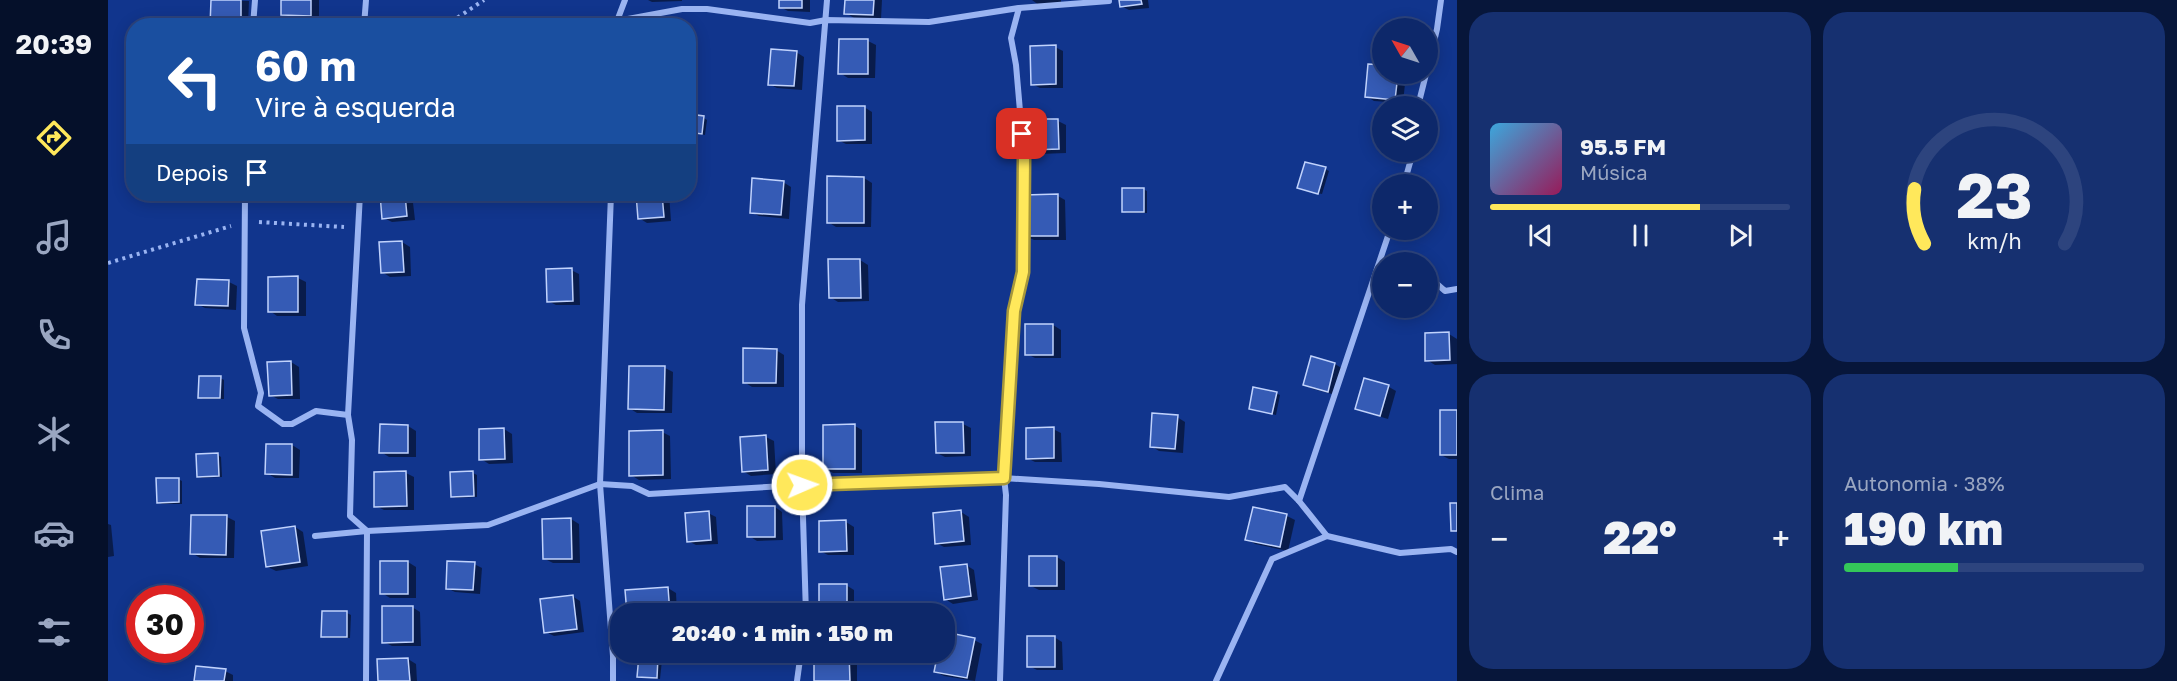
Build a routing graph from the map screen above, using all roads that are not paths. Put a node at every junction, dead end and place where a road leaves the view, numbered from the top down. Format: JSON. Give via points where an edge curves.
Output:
{"nodes":[{"id":1,"x":255,"y":0,"type":"edge"},
{"id":2,"x":366,"y":0,"type":"edge"},
{"id":3,"x":625,"y":0,"type":"edge"},
{"id":4,"x":827,"y":0,"type":"edge"},
{"id":5,"x":1441,"y":0,"type":"edge"},
{"id":6,"x":1109,"y":1,"type":"edge"},
{"id":7,"x":1019,"y":8,"type":"junction"},
{"id":8,"x":254,"y":18,"type":"edge"},
{"id":9,"x":365,"y":18,"type":"edge"},
{"id":10,"x":619,"y":18,"type":"edge"},
{"id":11,"x":640,"y":18,"type":"edge"},
{"id":12,"x":826,"y":20,"type":"junction"},
{"id":13,"x":1438,"y":22,"type":"edge"},
{"id":14,"x":245,"y":201,"type":"edge"},
{"id":15,"x":360,"y":201,"type":"edge"},
{"id":16,"x":611,"y":201,"type":"edge"},
{"id":17,"x":1438,"y":284,"type":"edge"},
{"id":18,"x":1457,"y":290,"type":"edge"},
{"id":19,"x":1372,"y":295,"type":"edge"},
{"id":20,"x":348,"y":415,"type":"junction"},
{"id":21,"x":1004,"y":478,"type":"junction"},
{"id":22,"x":600,"y":484,"type":"junction"},
{"id":23,"x":802,"y":485,"type":"junction"},
{"id":24,"x":1299,"y":501,"type":"junction"},
{"id":25,"x":367,"y":531,"type":"junction"},
{"id":26,"x":315,"y":536,"type":"dead end"},
{"id":27,"x":1327,"y":536,"type":"junction"},
{"id":28,"x":1457,"y":552,"type":"edge"},
{"id":29,"x":806,"y":603,"type":"edge"},
{"id":30,"x":799,"y":663,"type":"edge"},
{"id":31,"x":366,"y":681,"type":"edge"},
{"id":32,"x":613,"y":681,"type":"edge"},
{"id":33,"x":797,"y":681,"type":"edge"},
{"id":34,"x":1000,"y":681,"type":"edge"},
{"id":35,"x":1216,"y":681,"type":"edge"}],
"edges":[{"from":1,"to":8,"type":"street"},
{"from":2,"to":9,"type":"street"},
{"from":3,"to":10,"type":"street"},
{"from":4,"to":12,"type":"street"},
{"from":5,"to":13,"type":"street"},
{"from":6,"to":7,"type":"street"},
{"from":7,"to":12,"type":"street","via":[[929,22]]},
{"from":7,"to":21,"type":"street","via":[[1011,38],[1024,157],[1023,272],[1014,311]]},
{"from":11,"to":12,"type":"street","via":[[682,9],[810,23]]},
{"from":12,"to":23,"type":"street","via":[[802,305]]},
{"from":14,"to":20,"type":"street","via":[[244,328],[261,393],[258,406],[283,424],[292,424],[316,411]]},
{"from":15,"to":20,"type":"street"},
{"from":16,"to":22,"type":"street"},
{"from":17,"to":18,"type":"street","via":[[1446,291]]},
{"from":19,"to":24,"type":"street"},
{"from":20,"to":25,"type":"street","via":[[352,440],[350,516]]},
{"from":21,"to":23,"type":"street"},
{"from":21,"to":24,"type":"street","via":[[1229,497],[1285,487]]},
{"from":21,"to":34,"type":"street"},
{"from":22,"to":23,"type":"street","via":[[632,486],[649,494]]},
{"from":22,"to":25,"type":"street","via":[[488,525]]},
{"from":22,"to":32,"type":"street"},
{"from":23,"to":29,"type":"street"},
{"from":24,"to":27,"type":"street"},
{"from":25,"to":26,"type":"street"},
{"from":25,"to":31,"type":"street"},
{"from":27,"to":28,"type":"street","via":[[1400,553],[1451,549]]},
{"from":27,"to":35,"type":"street","via":[[1272,559]]},
{"from":30,"to":33,"type":"street"}]}
